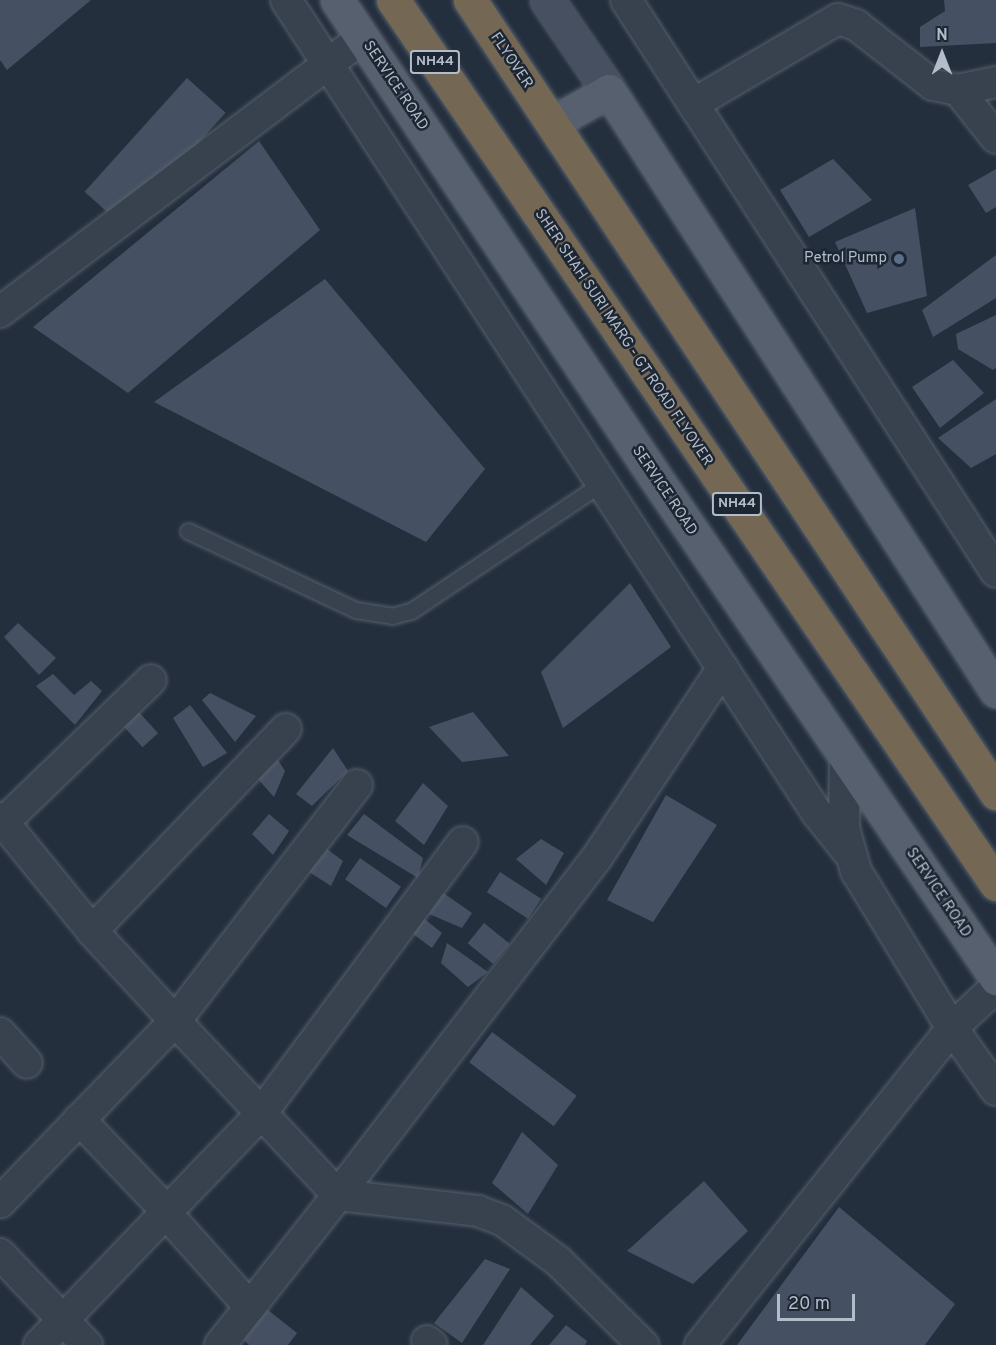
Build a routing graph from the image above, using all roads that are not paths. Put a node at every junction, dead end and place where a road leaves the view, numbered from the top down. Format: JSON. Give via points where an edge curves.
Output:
{"nodes":[{"id":1,"x":286,"y":0,"type":"edge"},
{"id":2,"x":338,"y":0,"type":"edge"},
{"id":3,"x":393,"y":0,"type":"edge"},
{"id":4,"x":470,"y":0,"type":"edge"},
{"id":5,"x":547,"y":0,"type":"edge"},
{"id":6,"x":626,"y":0,"type":"edge"},
{"id":7,"x":363,"y":37,"type":"junction"},
{"id":8,"x":329,"y":66,"type":"junction"},
{"id":9,"x":996,"y":82,"type":"edge"},
{"id":10,"x":958,"y":90,"type":"junction"},
{"id":11,"x":609,"y":91,"type":"junction"},
{"id":12,"x":693,"y":104,"type":"junction"},
{"id":13,"x":552,"y":123,"type":"junction"},
{"id":14,"x":996,"y":138,"type":"edge"},
{"id":15,"x":0,"y":312,"type":"edge"},
{"id":16,"x":601,"y":484,"type":"junction"},
{"id":17,"x":188,"y":531,"type":"dead end"},
{"id":18,"x":996,"y":572,"type":"edge"},
{"id":19,"x":723,"y":668,"type":"junction"},
{"id":20,"x":151,"y":680,"type":"dead end"},
{"id":21,"x":996,"y":691,"type":"edge"},
{"id":22,"x":286,"y":729,"type":"dead end"},
{"id":23,"x":845,"y":757,"type":"junction"},
{"id":24,"x":357,"y":785,"type":"dead end"},
{"id":25,"x":996,"y":793,"type":"edge"},
{"id":26,"x":2,"y":820,"type":"edge"},
{"id":27,"x":464,"y":842,"type":"dead end"},
{"id":28,"x":848,"y":852,"type":"junction"},
{"id":29,"x":996,"y":884,"type":"edge"},
{"id":30,"x":92,"y":931,"type":"junction"},
{"id":31,"x":996,"y":978,"type":"edge"},
{"id":32,"x":996,"y":987,"type":"edge"},
{"id":33,"x":175,"y":1021,"type":"junction"},
{"id":34,"x":952,"y":1028,"type":"junction"},
{"id":35,"x":0,"y":1033,"type":"edge"},
{"id":36,"x":27,"y":1063,"type":"dead end"},
{"id":37,"x":996,"y":1090,"type":"edge"},
{"id":38,"x":260,"y":1115,"type":"junction"},
{"id":39,"x":79,"y":1119,"type":"junction"},
{"id":40,"x":338,"y":1195,"type":"junction"},
{"id":41,"x":0,"y":1202,"type":"edge"},
{"id":42,"x":167,"y":1211,"type":"junction"},
{"id":43,"x":0,"y":1254,"type":"edge"},
{"id":44,"x":250,"y":1307,"type":"junction"},
{"id":45,"x":63,"y":1320,"type":"junction"},
{"id":46,"x":224,"y":1344,"type":"edge"},
{"id":47,"x":39,"y":1345,"type":"edge"},
{"id":48,"x":87,"y":1345,"type":"edge"},
{"id":49,"x":643,"y":1345,"type":"edge"},
{"id":50,"x":700,"y":1345,"type":"edge"}],
"edges":[{"from":1,"to":8,"type":"street"},
{"from":2,"to":7,"type":"main road","name":"SERVICE ROAD"},
{"from":3,"to":29,"type":"highway","name":"SHER SHAH SURI MARG - GT ROAD FLYOVER","number":"NH44"},
{"from":4,"to":13,"type":"highway","name":"FLYOVER"},
{"from":5,"to":11,"type":"street"},
{"from":6,"to":12,"type":"street"},
{"from":7,"to":8,"type":"street"},
{"from":7,"to":23,"type":"main road","name":"SERVICE ROAD"},
{"from":8,"to":15,"type":"street"},
{"from":8,"to":16,"type":"street"},
{"from":9,"to":10,"type":"street"},
{"from":10,"to":12,"type":"street","via":[[933,85],[856,25],[838,19]]},
{"from":10,"to":14,"type":"street"},
{"from":11,"to":13,"type":"main road"},
{"from":11,"to":21,"type":"main road"},
{"from":12,"to":18,"type":"street"},
{"from":13,"to":25,"type":"highway"},
{"from":16,"to":17,"type":"lane","via":[[411,611],[392,616],[356,610]]},
{"from":16,"to":19,"type":"street"},
{"from":19,"to":28,"type":"street","via":[[827,828]]},
{"from":19,"to":40,"type":"street","via":[[596,859]]},
{"from":20,"to":26,"type":"street"},
{"from":22,"to":30,"type":"street"},
{"from":23,"to":28,"type":"street","via":[[842,804]]},
{"from":23,"to":31,"type":"main road","name":"SERVICE ROAD"},
{"from":24,"to":33,"type":"street"},
{"from":26,"to":30,"type":"street"},
{"from":27,"to":38,"type":"street"},
{"from":28,"to":34,"type":"street","via":[[864,886]]},
{"from":30,"to":33,"type":"street"},
{"from":32,"to":34,"type":"street"},
{"from":33,"to":38,"type":"street"},
{"from":33,"to":39,"type":"street"},
{"from":34,"to":37,"type":"street"},
{"from":34,"to":50,"type":"street"},
{"from":35,"to":36,"type":"street"},
{"from":38,"to":40,"type":"street"},
{"from":38,"to":42,"type":"street"},
{"from":39,"to":41,"type":"street"},
{"from":39,"to":42,"type":"street"},
{"from":40,"to":44,"type":"street"},
{"from":40,"to":49,"type":"street","via":[[478,1211],[502,1220],[558,1261]]},
{"from":42,"to":44,"type":"street"},
{"from":42,"to":45,"type":"street"},
{"from":43,"to":45,"type":"street"},
{"from":44,"to":46,"type":"street"},
{"from":45,"to":47,"type":"street"},
{"from":45,"to":48,"type":"street"}]}
